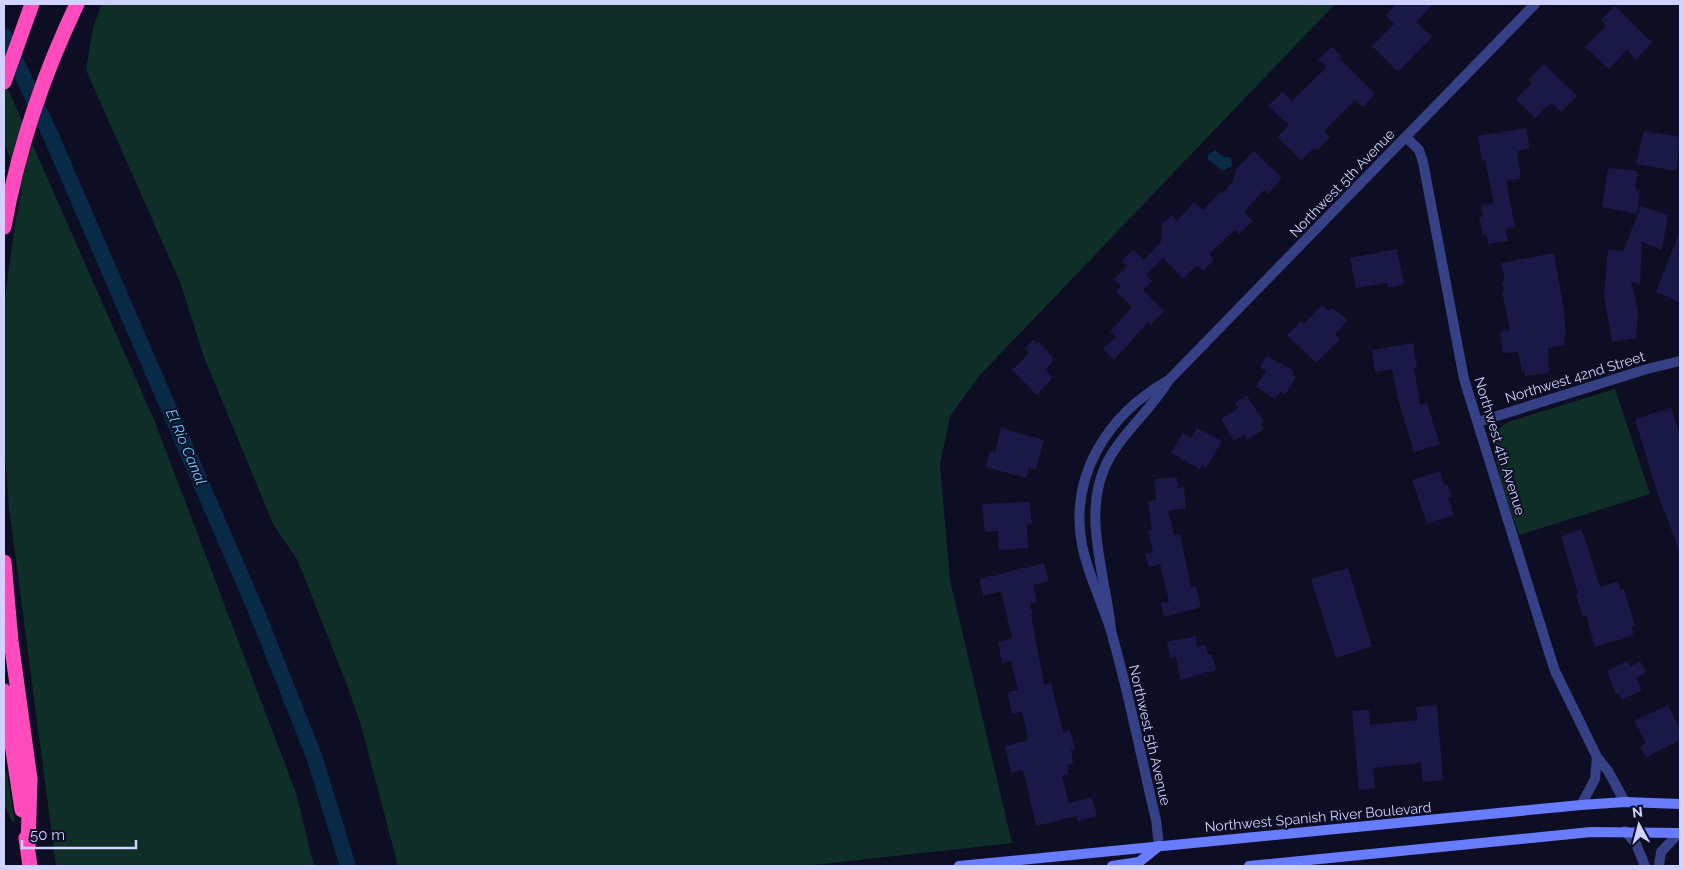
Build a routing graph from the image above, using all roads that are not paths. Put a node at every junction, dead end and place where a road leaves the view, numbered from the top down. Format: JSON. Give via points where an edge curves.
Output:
{"nodes":[{"id":1,"x":32,"y":4,"type":"edge"},
{"id":2,"x":77,"y":4,"type":"edge"},
{"id":3,"x":1535,"y":4,"type":"edge"},
{"id":4,"x":4,"y":82,"type":"edge"},
{"id":5,"x":1406,"y":137,"type":"junction"},
{"id":6,"x":4,"y":227,"type":"edge"},
{"id":7,"x":1680,"y":361,"type":"edge"},
{"id":8,"x":1168,"y":381,"type":"junction"},
{"id":9,"x":1478,"y":422,"type":"junction"},
{"id":10,"x":4,"y":562,"type":"edge"},
{"id":11,"x":1111,"y":630,"type":"junction"},
{"id":12,"x":4,"y":691,"type":"edge"},
{"id":13,"x":1597,"y":757,"type":"junction"},
{"id":14,"x":1625,"y":802,"type":"junction"},
{"id":15,"x":1581,"y":804,"type":"junction"},
{"id":16,"x":1680,"y":804,"type":"edge"},
{"id":17,"x":1624,"y":831,"type":"junction"},
{"id":18,"x":1680,"y":833,"type":"edge"},
{"id":19,"x":1159,"y":846,"type":"junction"},
{"id":20,"x":28,"y":847,"type":"junction"},
{"id":21,"x":30,"y":866,"type":"edge"},
{"id":22,"x":959,"y":866,"type":"edge"},
{"id":23,"x":1112,"y":866,"type":"edge"},
{"id":24,"x":1249,"y":866,"type":"edge"},
{"id":25,"x":1645,"y":866,"type":"edge"},
{"id":26,"x":1659,"y":866,"type":"edge"}],
"edges":[{"from":1,"to":4,"type":"highway"},
{"from":2,"to":6,"type":"highway","via":[[56,48],[30,121]]},
{"from":3,"to":5,"type":"street","name":"Northwest 5th Avenue"},
{"from":5,"to":8,"type":"street","name":"Northwest 5th Avenue"},
{"from":5,"to":9,"type":"street","name":"Northwest 4th Avenue","via":[[1419,150],[1423,162],[1464,379]]},
{"from":7,"to":9,"type":"street","name":"Northwest 42nd Street"},
{"from":8,"to":11,"type":"street","name":"Northwest 5th Avenue","via":[[1159,397],[1109,458],[1098,489],[1095,526]]},
{"from":8,"to":11,"type":"street","name":"Northwest 5th Avenue","via":[[1154,389],[1106,435],[1084,476],[1080,498],[1082,543]]},
{"from":9,"to":13,"type":"street","name":"Northwest 4th Avenue","via":[[1555,671]]},
{"from":10,"to":20,"type":"highway","via":[[30,779]]},
{"from":11,"to":19,"type":"street","name":"Northwest 5th Avenue","via":[[1156,820]]},
{"from":12,"to":20,"type":"highway"},
{"from":13,"to":14,"type":"street","name":"Northwest 4th Avenue"},
{"from":13,"to":15,"type":"street","via":[[1595,779]]},
{"from":14,"to":15,"type":"main road","name":"Northwest Spanish River Boulevard"},
{"from":14,"to":16,"type":"main road","name":"Northwest Spanish River Boulevard"},
{"from":15,"to":19,"type":"main road","name":"Northwest Spanish River Boulevard"},
{"from":17,"to":18,"type":"main road"},
{"from":17,"to":24,"type":"main road","via":[[1562,834]]},
{"from":17,"to":25,"type":"street","via":[[1636,844]]},
{"from":18,"to":26,"type":"street","via":[[1661,852]]},
{"from":19,"to":22,"type":"main road","name":"Northwest Spanish River Boulevard"},
{"from":19,"to":23,"type":"main road","via":[[1139,862]]},
{"from":20,"to":21,"type":"highway"}]}
